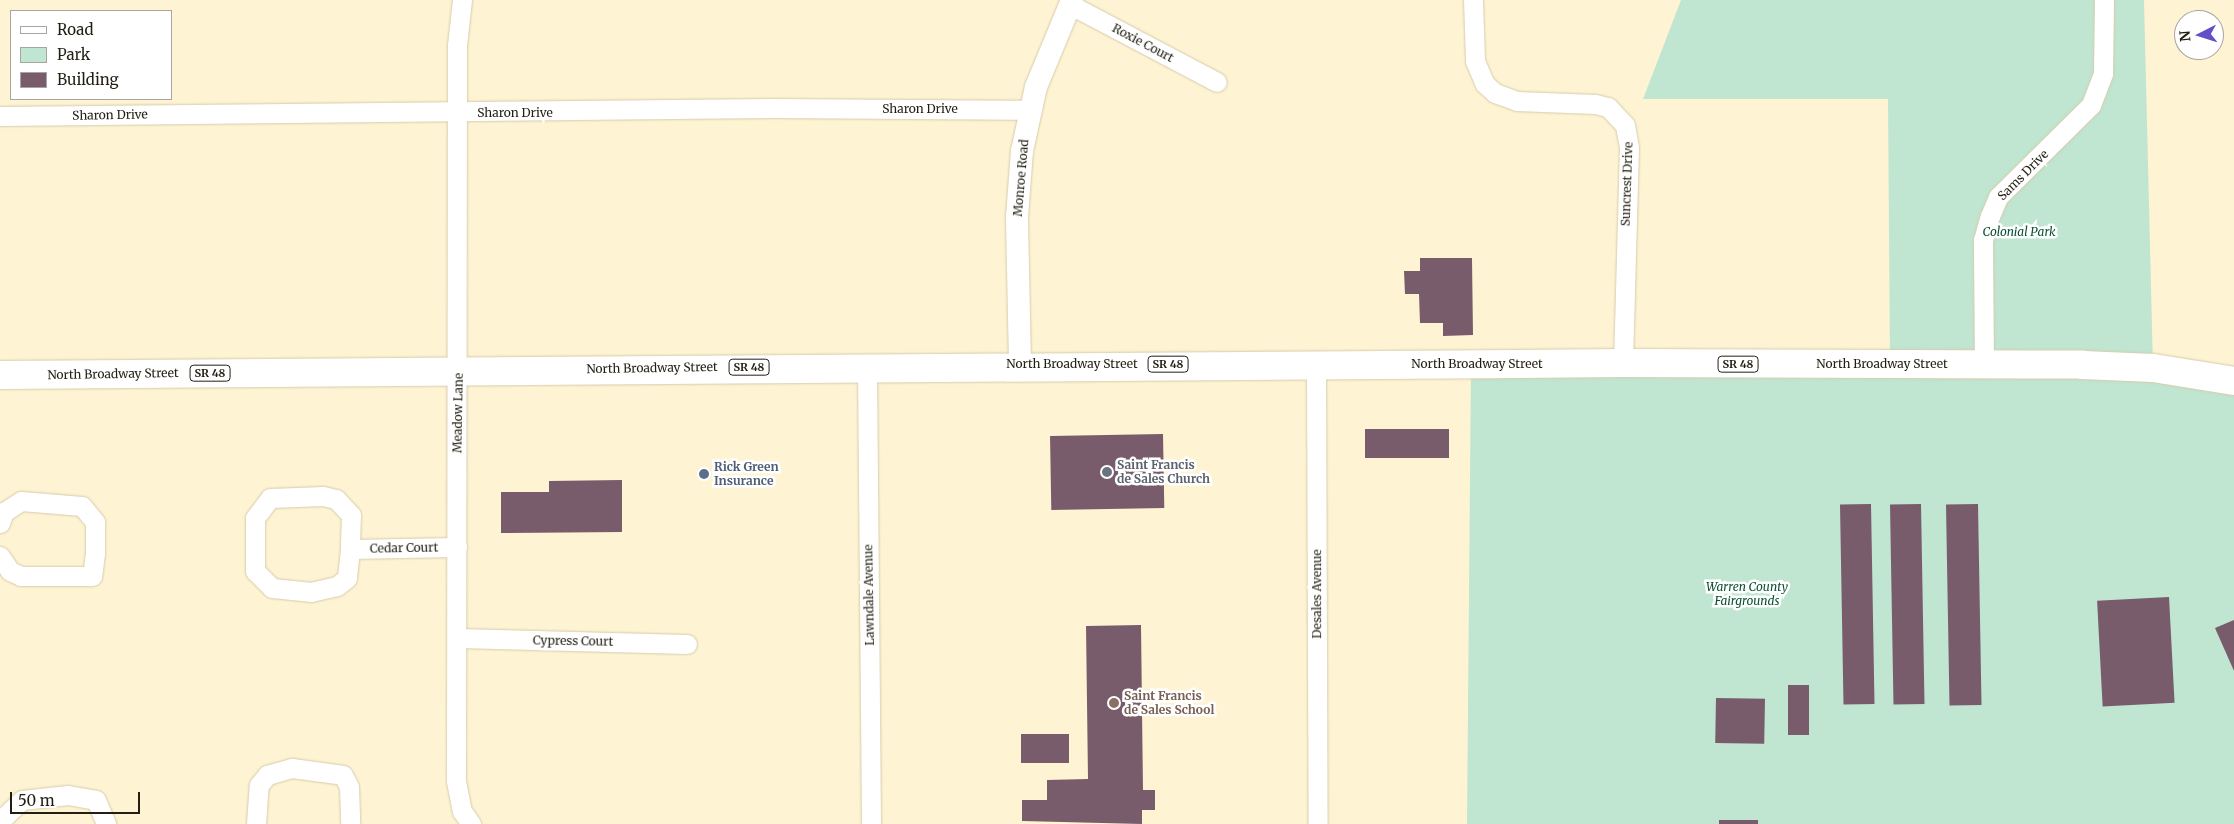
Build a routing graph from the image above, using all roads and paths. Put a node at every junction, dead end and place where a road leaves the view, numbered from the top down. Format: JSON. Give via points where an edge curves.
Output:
{"nodes":[{"id":1,"x":462,"y":0,"type":"edge"},
{"id":2,"x":1473,"y":0,"type":"edge"},
{"id":3,"x":2104,"y":0,"type":"edge"},
{"id":4,"x":1070,"y":2,"type":"edge"},
{"id":5,"x":1217,"y":82,"type":"dead end"},
{"id":6,"x":1030,"y":110,"type":"junction"},
{"id":7,"x":457,"y":113,"type":"junction"},
{"id":8,"x":0,"y":116,"type":"edge"},
{"id":9,"x":1623,"y":363,"type":"junction"},
{"id":10,"x":1020,"y":364,"type":"junction"},
{"id":11,"x":1316,"y":364,"type":"junction"},
{"id":12,"x":1984,"y":364,"type":"junction"},
{"id":13,"x":867,"y":366,"type":"junction"},
{"id":14,"x":459,"y":370,"type":"junction"},
{"id":15,"x":0,"y":375,"type":"edge"},
{"id":16,"x":2234,"y":381,"type":"edge"},
{"id":17,"x":0,"y":523,"type":"edge"},
{"id":18,"x":457,"y":547,"type":"junction"},
{"id":19,"x":350,"y":549,"type":"junction"},
{"id":20,"x":0,"y":556,"type":"edge"},
{"id":21,"x":458,"y":638,"type":"junction"},
{"id":22,"x":687,"y":644,"type":"dead end"},
{"id":23,"x":0,"y":821,"type":"edge"},
{"id":24,"x":106,"y":824,"type":"edge"},
{"id":25,"x":256,"y":824,"type":"edge"},
{"id":26,"x":350,"y":824,"type":"edge"},
{"id":27,"x":471,"y":824,"type":"edge"},
{"id":28,"x":871,"y":824,"type":"edge"},
{"id":29,"x":1318,"y":824,"type":"edge"}],
"edges":[{"from":1,"to":7,"type":"street","name":"Meadow Lane"},
{"from":2,"to":9,"type":"street","name":"Suncrest Drive","via":[[1476,61],[1485,84],[1495,93],[1517,101],[1608,107],[1625,125],[1628,148]]},
{"from":3,"to":12,"type":"street","name":"Sams Drive","via":[[2105,45],[2097,92],[2080,120],[1998,197],[1990,216],[1983,240]]},
{"from":4,"to":5,"type":"street","name":"Roxie Court"},
{"from":4,"to":6,"type":"street","name":"Monroe Road"},
{"from":6,"to":7,"type":"street","name":"Sharon Drive","via":[[773,108]]},
{"from":6,"to":10,"type":"street","name":"Monroe Road","via":[[1017,217]]},
{"from":7,"to":8,"type":"street","name":"Sharon Drive"},
{"from":7,"to":14,"type":"street","name":"Meadow Lane"},
{"from":9,"to":11,"type":"main road","name":"North Broadway Street","number":"SR 48"},
{"from":9,"to":12,"type":"main road","name":"North Broadway Street","number":"SR 48"},
{"from":10,"to":11,"type":"main road","name":"North Broadway Street","number":"SR 48"},
{"from":10,"to":13,"type":"main road","name":"North Broadway Street","number":"SR 48"},
{"from":11,"to":29,"type":"street","name":"Desales Avenue"},
{"from":12,"to":16,"type":"main road","name":"North Broadway Street","number":"SR 48","via":[[2153,368]]},
{"from":13,"to":14,"type":"main road","name":"North Broadway Street","number":"SR 48"},
{"from":13,"to":28,"type":"street","name":"Lawndale Avenue"},
{"from":14,"to":15,"type":"main road","name":"North Broadway Street","number":"SR 48"},
{"from":14,"to":18,"type":"street","name":"Meadow Lane"},
{"from":17,"to":20,"type":"street","via":[[4,512],[21,501],[82,506],[95,522],[92,576],[21,576],[10,571]]},
{"from":18,"to":19,"type":"street","name":"Cedar Court"},
{"from":18,"to":21,"type":"street","name":"Meadow Lane"},
{"from":19,"to":19,"type":"street","via":[[351,515],[336,499],[283,494],[270,498],[255,518],[255,571],[272,588],[312,592],[337,586],[347,578]]},
{"from":21,"to":22,"type":"street","name":"Cypress Court"},
{"from":21,"to":27,"type":"street","name":"Meadow Lane","via":[[456,781],[462,811]]},
{"from":23,"to":24,"type":"street","via":[[22,800],[68,795],[96,800]]},
{"from":25,"to":26,"type":"street","via":[[260,785],[267,775],[292,768],[343,775],[348,787]]}]}
